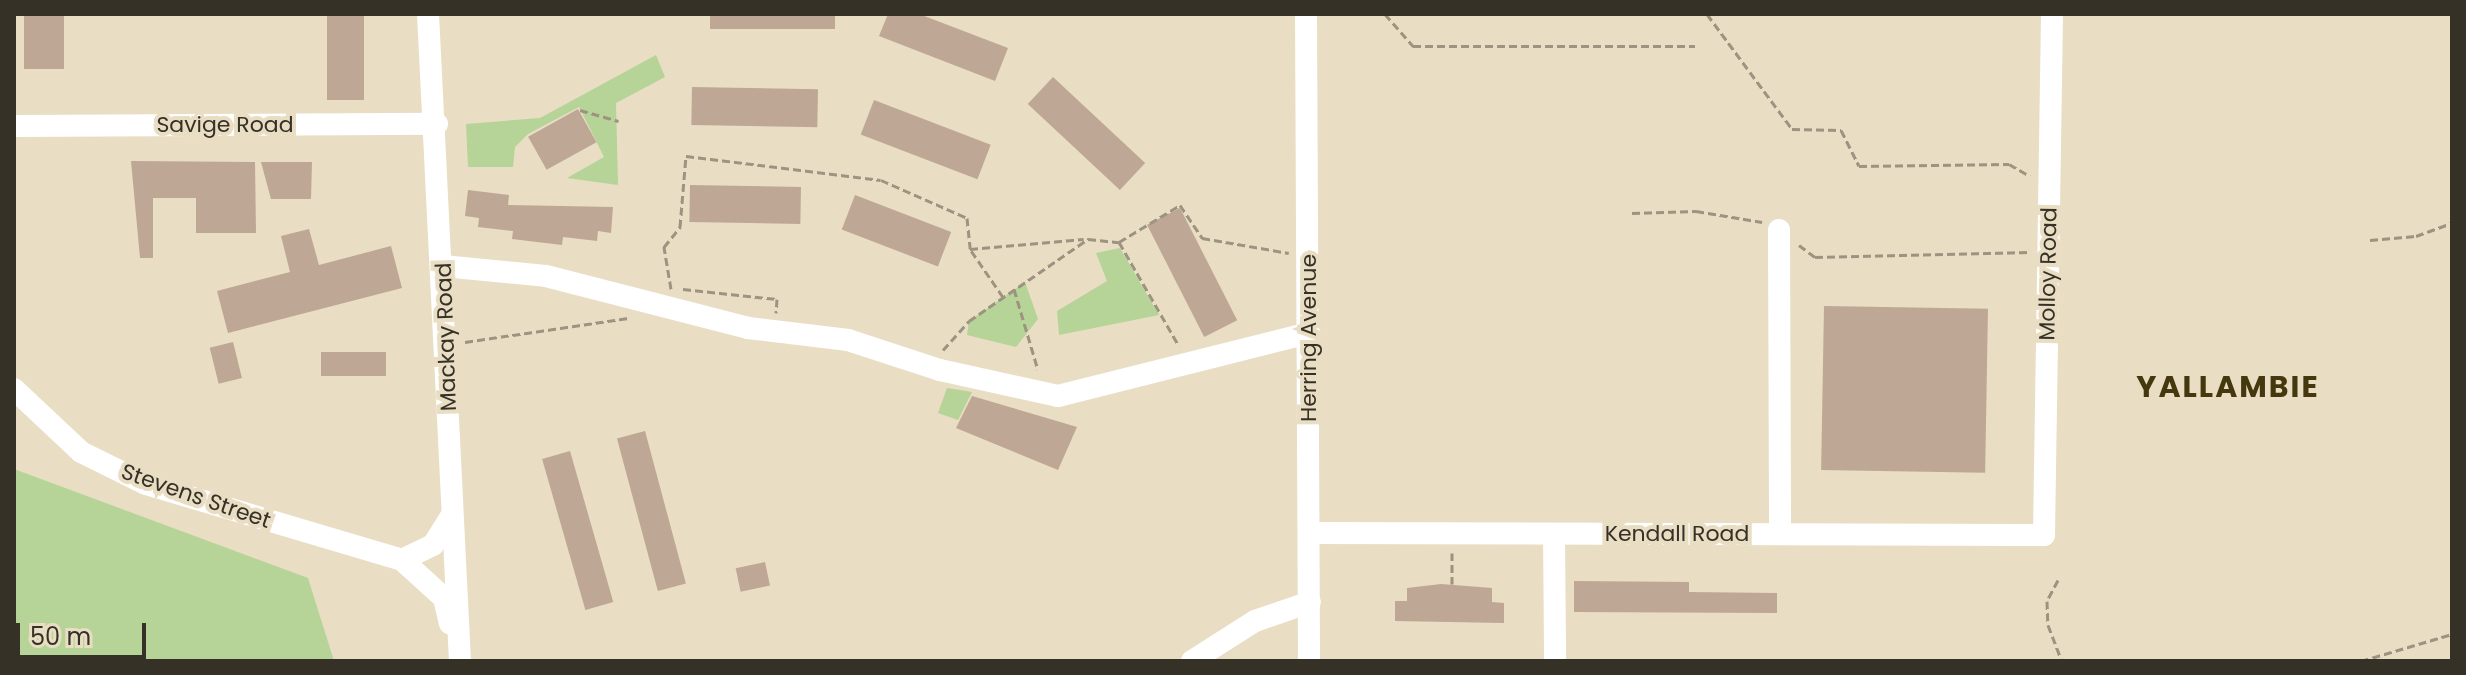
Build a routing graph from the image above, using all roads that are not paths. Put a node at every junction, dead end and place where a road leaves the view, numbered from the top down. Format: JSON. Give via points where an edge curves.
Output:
{"nodes":[{"id":1,"x":428,"y":14,"type":"edge"},
{"id":2,"x":1306,"y":14,"type":"edge"},
{"id":3,"x":2052,"y":14,"type":"edge"},
{"id":4,"x":437,"y":124,"type":"junction"},
{"id":5,"x":14,"y":126,"type":"edge"},
{"id":6,"x":1779,"y":230,"type":"road end"},
{"id":7,"x":443,"y":266,"type":"junction"},
{"id":8,"x":1309,"y":333,"type":"junction"},
{"id":9,"x":14,"y":389,"type":"edge"},
{"id":10,"x":453,"y":513,"type":"junction"},
{"id":11,"x":1310,"y":533,"type":"junction"},
{"id":12,"x":1554,"y":534,"type":"junction"},
{"id":13,"x":1780,"y":534,"type":"junction"},
{"id":14,"x":2044,"y":535,"type":"joint"},
{"id":15,"x":402,"y":560,"type":"junction"},
{"id":16,"x":1310,"y":602,"type":"junction"},
{"id":17,"x":460,"y":660,"type":"edge"},
{"id":18,"x":1192,"y":661,"type":"edge"},
{"id":19,"x":1309,"y":661,"type":"edge"},
{"id":20,"x":1555,"y":661,"type":"edge"}],
"edges":[{"from":1,"to":4,"type":"street","name":"Mackay Road"},
{"from":2,"to":8,"type":"street","name":"Herring Avenue"},
{"from":3,"to":14,"type":"street","name":"Molloy Road"},
{"from":4,"to":5,"type":"street","name":"Savige Road"},
{"from":4,"to":7,"type":"street","name":"Mackay Road"},
{"from":6,"to":13,"type":"street"},
{"from":7,"to":8,"type":"street","via":[[546,276],[671,298],[775,331],[848,340],[940,370],[1044,393],[1191,366]]},
{"from":7,"to":10,"type":"street","name":"Mackay Road"},
{"from":8,"to":11,"type":"street","name":"Herring Avenue"},
{"from":9,"to":15,"type":"street","name":"Stevens Street","via":[[81,452],[146,484]]},
{"from":10,"to":15,"type":"street","via":[[433,545]]},
{"from":10,"to":17,"type":"street","name":"Mackay Road"},
{"from":11,"to":12,"type":"street","name":"Kendall Road"},
{"from":11,"to":16,"type":"street","name":"Herring Avenue"},
{"from":12,"to":13,"type":"street","name":"Kendall Road"},
{"from":12,"to":20,"type":"street"},
{"from":13,"to":14,"type":"street","name":"Kendall Road"},
{"from":15,"to":17,"type":"street","name":"Stevens Street","via":[[444,598]]},
{"from":16,"to":18,"type":"street","via":[[1255,621]]},
{"from":16,"to":19,"type":"street","name":"Herring Avenue"}]}
